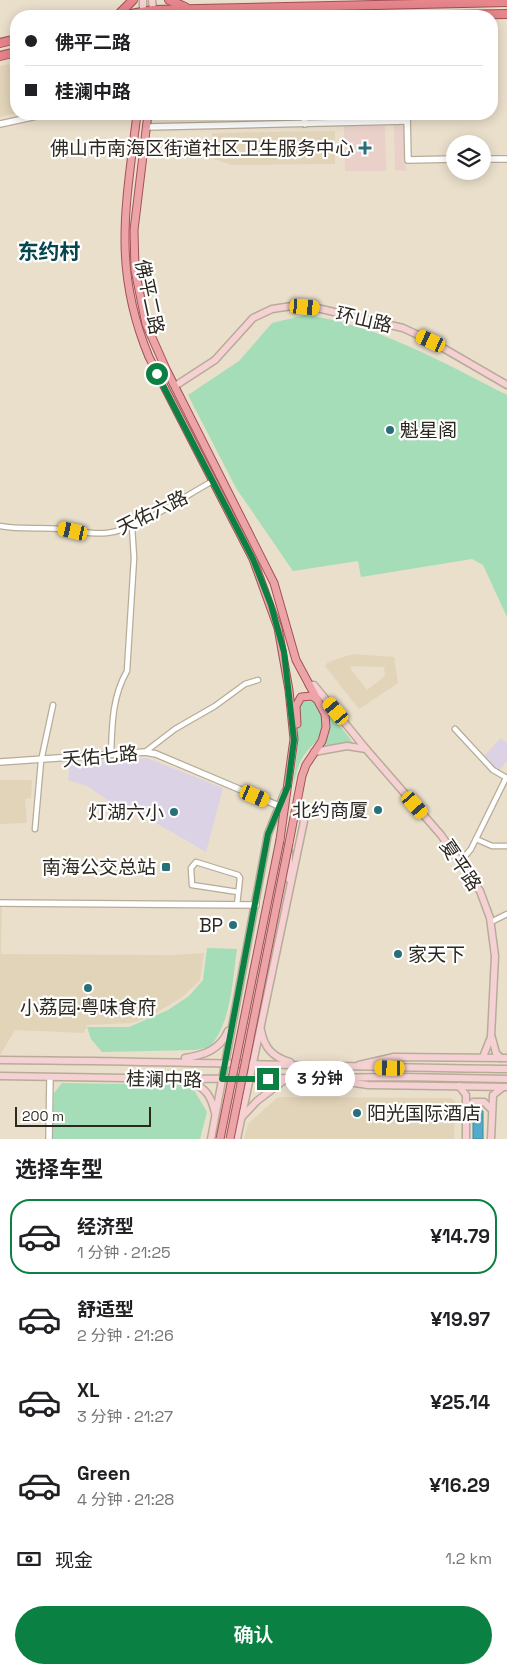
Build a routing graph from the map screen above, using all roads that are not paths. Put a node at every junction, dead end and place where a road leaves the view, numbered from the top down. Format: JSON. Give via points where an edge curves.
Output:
{"nodes":[{"id":1,"x":169,"y":0,"type":"edge"},
{"id":2,"x":393,"y":2,"type":"edge"},
{"id":3,"x":507,"y":2,"type":"edge"},
{"id":4,"x":309,"y":3,"type":"edge"},
{"id":5,"x":194,"y":8,"type":"junction"},
{"id":6,"x":178,"y":10,"type":"edge"},
{"id":7,"x":18,"y":120,"type":"edge"},
{"id":8,"x":136,"y":120,"type":"edge"},
{"id":9,"x":147,"y":120,"type":"edge"},
{"id":10,"x":305,"y":120,"type":"edge"},
{"id":11,"x":407,"y":121,"type":"joint"},
{"id":12,"x":0,"y":124,"type":"edge"},
{"id":13,"x":305,"y":124,"type":"junction"},
{"id":14,"x":146,"y":127,"type":"junction"},
{"id":15,"x":446,"y":159,"type":"edge"},
{"id":16,"x":491,"y":159,"type":"edge"},
{"id":17,"x":507,"y":159,"type":"edge"},
{"id":18,"x":507,"y":385,"type":"edge"},
{"id":19,"x":175,"y":386,"type":"junction"},
{"id":20,"x":213,"y":481,"type":"junction"},
{"id":21,"x":0,"y":526,"type":"edge"},
{"id":22,"x":132,"y":526,"type":"junction"},
{"id":23,"x":258,"y":680,"type":"dead end"},
{"id":24,"x":309,"y":685,"type":"junction"},
{"id":25,"x":319,"y":700,"type":"junction"},
{"id":26,"x":53,"y":705,"type":"dead end"},
{"id":27,"x":455,"y":729,"type":"dead end"},
{"id":28,"x":294,"y":740,"type":"junction"},
{"id":29,"x":366,"y":749,"type":"junction"},
{"id":30,"x":145,"y":752,"type":"junction"},
{"id":31,"x":314,"y":752,"type":"junction"},
{"id":32,"x":111,"y":755,"type":"junction"},
{"id":33,"x":41,"y":761,"type":"junction"},
{"id":34,"x":0,"y":762,"type":"edge"},
{"id":35,"x":507,"y":778,"type":"edge"},
{"id":36,"x":288,"y":786,"type":"junction"},
{"id":37,"x":280,"y":806,"type":"junction"},
{"id":38,"x":296,"y":807,"type":"junction"},
{"id":39,"x":35,"y":829,"type":"dead end"},
{"id":40,"x":292,"y":830,"type":"junction"},
{"id":41,"x":476,"y":839,"type":"junction"},
{"id":42,"x":290,"y":842,"type":"junction"},
{"id":43,"x":299,"y":846,"type":"junction"},
{"id":44,"x":507,"y":846,"type":"edge"},
{"id":45,"x":461,"y":861,"type":"junction"},
{"id":46,"x":290,"y":890,"type":"junction"},
{"id":47,"x":238,"y":892,"type":"junction"},
{"id":48,"x":0,"y":903,"type":"edge"},
{"id":49,"x":256,"y":905,"type":"junction"},
{"id":50,"x":237,"y":906,"type":"junction"},
{"id":51,"x":507,"y":914,"type":"edge"},
{"id":52,"x":491,"y":922,"type":"junction"},
{"id":53,"x":238,"y":996,"type":"junction"},
{"id":54,"x":266,"y":1003,"type":"junction"},
{"id":55,"x":234,"y":1018,"type":"junction"},
{"id":56,"x":261,"y":1025,"type":"junction"},
{"id":57,"x":491,"y":1037,"type":"junction"},
{"id":58,"x":484,"y":1057,"type":"junction"},
{"id":59,"x":504,"y":1058,"type":"edge"},
{"id":60,"x":0,"y":1060,"type":"edge"},
{"id":61,"x":172,"y":1061,"type":"junction"},
{"id":62,"x":226,"y":1062,"type":"junction"},
{"id":63,"x":252,"y":1064,"type":"junction"},
{"id":64,"x":298,"y":1065,"type":"junction"},
{"id":65,"x":351,"y":1067,"type":"junction"},
{"id":66,"x":507,"y":1069,"type":"edge"},
{"id":67,"x":0,"y":1076,"type":"edge"},
{"id":68,"x":50,"y":1077,"type":"junction"},
{"id":69,"x":288,"y":1077,"type":"junction"},
{"id":70,"x":324,"y":1078,"type":"junction"},
{"id":71,"x":222,"y":1079,"type":"junction"},
{"id":72,"x":507,"y":1079,"type":"edge"},
{"id":73,"x":188,"y":1080,"type":"junction"},
{"id":74,"x":249,"y":1080,"type":"junction"},
{"id":75,"x":459,"y":1086,"type":"junction"},
{"id":76,"x":505,"y":1087,"type":"edge"},
{"id":77,"x":467,"y":1111,"type":"junction"},
{"id":78,"x":492,"y":1112,"type":"junction"},
{"id":79,"x":216,"y":1116,"type":"junction"},
{"id":80,"x":241,"y":1118,"type":"junction"},
{"id":81,"x":49,"y":1139,"type":"edge"},
{"id":82,"x":211,"y":1139,"type":"edge"},
{"id":83,"x":220,"y":1139,"type":"edge"},
{"id":84,"x":230,"y":1139,"type":"edge"},
{"id":85,"x":237,"y":1139,"type":"edge"},
{"id":86,"x":466,"y":1139,"type":"edge"},
{"id":87,"x":491,"y":1139,"type":"edge"}],
"edges":[{"from":1,"to":5,"type":"highway"},
{"from":2,"to":3,"type":"highway"},
{"from":2,"to":4,"type":"highway"},
{"from":4,"to":5,"type":"highway"},
{"from":5,"to":6,"type":"highway"},
{"from":7,"to":12,"type":"street"},
{"from":8,"to":20,"type":"main road","name":"佛平二路","via":[[124,243],[131,303],[136,326],[149,357]]},
{"from":9,"to":14,"type":"main road","name":"佛平二路"},
{"from":10,"to":13,"type":"street"},
{"from":11,"to":13,"type":"street"},
{"from":11,"to":15,"type":"street","via":[[408,160]]},
{"from":13,"to":14,"type":"street"},
{"from":14,"to":19,"type":"main road","name":"佛平二路","via":[[134,230],[136,270],[146,324]]},
{"from":16,"to":17,"type":"street"},
{"from":18,"to":19,"type":"main road","name":"环山路","via":[[403,328],[317,308],[292,306],[272,309],[253,318],[215,360]]},
{"from":19,"to":24,"type":"main road","name":"佛平二路","via":[[274,583],[296,660]]},
{"from":20,"to":22,"type":"street","name":"天佑六路"},
{"from":20,"to":28,"type":"main road","name":"佛平二路","via":[[253,559],[276,620],[285,661]]},
{"from":21,"to":22,"type":"street","name":"天佑六路","via":[[62,529],[83,534],[108,533]]},
{"from":22,"to":32,"type":"street","via":[[133,572],[127,671],[115,703]]},
{"from":23,"to":30,"type":"street","via":[[245,684]]},
{"from":24,"to":25,"type":"main road","name":"佛平二路"},
{"from":24,"to":29,"type":"main road","name":"夏平路","via":[[314,685]]},
{"from":25,"to":28,"type":"main road","via":[[304,696],[298,701]]},
{"from":25,"to":31,"type":"main road","name":"佛平二路","via":[[326,727]]},
{"from":26,"to":33,"type":"street"},
{"from":27,"to":35,"type":"street","via":[[493,770]]},
{"from":28,"to":36,"type":"main road","name":"佛平二路"},
{"from":29,"to":31,"type":"main road","via":[[347,746]]},
{"from":29,"to":45,"type":"main road","name":"夏平路"},
{"from":30,"to":32,"type":"street","name":"天佑七路"},
{"from":30,"to":37,"type":"street","name":"天佑七路"},
{"from":31,"to":38,"type":"main road","via":[[306,765]]},
{"from":32,"to":33,"type":"street","name":"天佑七路"},
{"from":33,"to":34,"type":"street","name":"天佑七路"},
{"from":33,"to":39,"type":"street"},
{"from":35,"to":41,"type":"street"},
{"from":36,"to":37,"type":"main road"},
{"from":36,"to":83,"type":"main road","name":"佛平二路","bridge":true},
{"from":37,"to":49,"type":"main road","via":[[268,834]]},
{"from":38,"to":40,"type":"main road"},
{"from":38,"to":43,"type":"main road","via":[[304,821]]},
{"from":40,"to":42,"type":"main road"},
{"from":40,"to":43,"type":"main road"},
{"from":41,"to":44,"type":"street","via":[[492,846]]},
{"from":41,"to":45,"type":"street"},
{"from":42,"to":46,"type":"main road"},
{"from":42,"to":84,"type":"main road","bridge":true},
{"from":43,"to":46,"type":"main road"},
{"from":45,"to":52,"type":"main road","name":"夏平路","via":[[476,883]]},
{"from":46,"to":54,"type":"main road"},
{"from":47,"to":47,"type":"street","via":[[238,875],[196,862],[191,868],[192,885]]},
{"from":47,"to":50,"type":"street"},
{"from":48,"to":50,"type":"street"},
{"from":49,"to":50,"type":"street"},
{"from":49,"to":53,"type":"main road"},
{"from":51,"to":52,"type":"street"},
{"from":52,"to":57,"type":"main road","name":"夏平路","via":[[495,966]]},
{"from":53,"to":54,"type":"main road","via":[[240,1011],[249,1019],[258,1017]]},
{"from":53,"to":55,"type":"main road"},
{"from":54,"to":56,"type":"main road"},
{"from":55,"to":61,"type":"main road","via":[[220,1045],[205,1054]]},
{"from":55,"to":62,"type":"main road"},
{"from":56,"to":63,"type":"main road"},
{"from":56,"to":64,"type":"main road","via":[[264,1044],[271,1053]]},
{"from":57,"to":58,"type":"main road","name":"夏平路"},
{"from":57,"to":59,"type":"main road","name":"夏平路","via":[[496,1053]]},
{"from":58,"to":59,"type":"main road"},
{"from":58,"to":65,"type":"main road","via":[[394,1057]]},
{"from":60,"to":61,"type":"main road","name":"桂澜中路"},
{"from":61,"to":62,"type":"main road","name":"桂澜中路"},
{"from":62,"to":63,"type":"main road","name":"桂澜中路"},
{"from":62,"to":71,"type":"main road"},
{"from":63,"to":64,"type":"main road","name":"桂澜中路"},
{"from":63,"to":74,"type":"main road"},
{"from":64,"to":65,"type":"main road","name":"桂澜中路"},
{"from":65,"to":66,"type":"main road","name":"桂澜中路"},
{"from":67,"to":68,"type":"main road","name":"桂澜中路"},
{"from":68,"to":73,"type":"main road","name":"桂澜中路"},
{"from":68,"to":81,"type":"street"},
{"from":69,"to":70,"type":"main road","name":"桂澜中路"},
{"from":69,"to":74,"type":"main road","name":"桂澜中路"},
{"from":69,"to":80,"type":"main road","via":[[257,1100]]},
{"from":70,"to":72,"type":"main road","name":"桂澜中路"},
{"from":70,"to":75,"type":"main road","via":[[368,1085]]},
{"from":71,"to":73,"type":"main road","name":"桂澜中路"},
{"from":71,"to":74,"type":"main road","name":"桂澜中路"},
{"from":71,"to":79,"type":"main road"},
{"from":73,"to":79,"type":"main road","via":[[204,1088],[211,1096]]},
{"from":74,"to":80,"type":"main road"},
{"from":75,"to":76,"type":"main road"},
{"from":75,"to":77,"type":"main road","via":[[466,1095]]},
{"from":76,"to":78,"type":"main road","via":[[493,1094]]},
{"from":77,"to":78,"type":"main road","via":[[474,1101],[485,1102]]},
{"from":77,"to":86,"type":"main road"},
{"from":78,"to":87,"type":"main road"},
{"from":79,"to":80,"type":"main road","via":[[220,1107],[235,1102],[242,1107]]},
{"from":79,"to":82,"type":"main road"},
{"from":80,"to":85,"type":"main road"}]}
